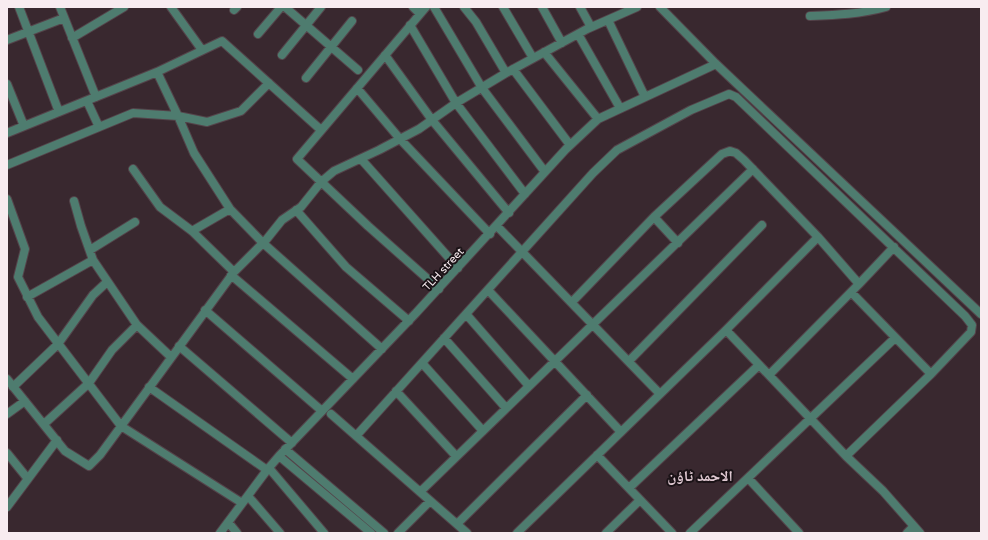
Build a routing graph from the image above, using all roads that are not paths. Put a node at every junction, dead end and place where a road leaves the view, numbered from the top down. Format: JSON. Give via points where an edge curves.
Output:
{"nodes":[{"id":1,"x":19,"y":7,"type":"edge"},
{"id":2,"x":124,"y":7,"type":"edge"},
{"id":3,"x":171,"y":7,"type":"edge"},
{"id":4,"x":281,"y":7,"type":"edge"},
{"id":5,"x":285,"y":7,"type":"edge"},
{"id":6,"x":321,"y":7,"type":"edge"},
{"id":7,"x":413,"y":7,"type":"edge"},
{"id":8,"x":426,"y":7,"type":"edge"},
{"id":9,"x":434,"y":7,"type":"edge"},
{"id":10,"x":464,"y":7,"type":"edge"},
{"id":11,"x":504,"y":7,"type":"edge"},
{"id":12,"x":542,"y":7,"type":"edge"},
{"id":13,"x":580,"y":7,"type":"edge"},
{"id":14,"x":637,"y":7,"type":"edge"},
{"id":15,"x":660,"y":7,"type":"edge"},
{"id":16,"x":885,"y":7,"type":"edge"},
{"id":17,"x":61,"y":8,"type":"edge"},
{"id":18,"x":619,"y":11,"type":"edge"},
{"id":19,"x":420,"y":14,"type":"junction"},
{"id":20,"x":810,"y":16,"type":"dead end"},
{"id":21,"x":64,"y":18,"type":"junction"},
{"id":22,"x":608,"y":20,"type":"junction"},
{"id":23,"x":352,"y":21,"type":"dead end"},
{"id":24,"x":306,"y":25,"type":"junction"},
{"id":25,"x":410,"y":25,"type":"junction"},
{"id":26,"x":591,"y":27,"type":"junction"},
{"id":27,"x":28,"y":32,"type":"junction"},
{"id":28,"x":258,"y":34,"type":"dead end"},
{"id":29,"x":578,"y":34,"type":"junction"},
{"id":30,"x":72,"y":38,"type":"junction"},
{"id":31,"x":7,"y":40,"type":"edge"},
{"id":32,"x":562,"y":43,"type":"junction"},
{"id":33,"x":331,"y":47,"type":"junction"},
{"id":34,"x":202,"y":50,"type":"junction"},
{"id":35,"x":544,"y":52,"type":"junction"},
{"id":36,"x":282,"y":55,"type":"dead end"},
{"id":37,"x":385,"y":55,"type":"junction"},
{"id":38,"x":533,"y":58,"type":"junction"},
{"id":39,"x":716,"y":64,"type":"junction"},
{"id":40,"x":358,"y":70,"type":"dead end"},
{"id":41,"x":509,"y":71,"type":"junction"},
{"id":42,"x":157,"y":72,"type":"junction"},
{"id":43,"x":306,"y":78,"type":"dead end"},
{"id":44,"x":269,"y":83,"type":"junction"},
{"id":45,"x":7,"y":84,"type":"edge"},
{"id":46,"x":357,"y":88,"type":"junction"},
{"id":47,"x":482,"y":88,"type":"junction"},
{"id":48,"x":96,"y":97,"type":"junction"},
{"id":49,"x":645,"y":97,"type":"junction"},
{"id":50,"x":87,"y":101,"type":"junction"},
{"id":51,"x":456,"y":103,"type":"junction"},
{"id":52,"x":620,"y":108,"type":"junction"},
{"id":53,"x":59,"y":112,"type":"junction"},
{"id":54,"x":178,"y":116,"type":"junction"},
{"id":55,"x":598,"y":119,"type":"junction"},
{"id":56,"x":432,"y":120,"type":"junction"},
{"id":57,"x":24,"y":126,"type":"junction"},
{"id":58,"x":99,"y":127,"type":"junction"},
{"id":59,"x":321,"y":130,"type":"junction"},
{"id":60,"x":7,"y":133,"type":"edge"},
{"id":61,"x":400,"y":139,"type":"junction"},
{"id":62,"x":570,"y":145,"type":"junction"},
{"id":63,"x":361,"y":159,"type":"junction"},
{"id":64,"x":7,"y":165,"type":"edge"},
{"id":65,"x":133,"y":169,"type":"dead end"},
{"id":66,"x":753,"y":169,"type":"junction"},
{"id":67,"x":545,"y":172,"type":"junction"},
{"id":68,"x":321,"y":182,"type":"junction"},
{"id":69,"x":526,"y":194,"type":"junction"},
{"id":70,"x":7,"y":199,"type":"edge"},
{"id":71,"x":74,"y":200,"type":"dead end"},
{"id":72,"x":230,"y":209,"type":"junction"},
{"id":73,"x":9,"y":210,"type":"edge"},
{"id":74,"x":296,"y":210,"type":"junction"},
{"id":75,"x":509,"y":213,"type":"junction"},
{"id":76,"x":654,"y":217,"type":"junction"},
{"id":77,"x":135,"y":222,"type":"dead end"},
{"id":78,"x":762,"y":225,"type":"dead end"},
{"id":79,"x":497,"y":226,"type":"junction"},
{"id":80,"x":192,"y":231,"type":"junction"},
{"id":81,"x":490,"y":234,"type":"junction"},
{"id":82,"x":818,"y":237,"type":"junction"},
{"id":83,"x":263,"y":243,"type":"junction"},
{"id":84,"x":678,"y":243,"type":"junction"},
{"id":85,"x":894,"y":247,"type":"junction"},
{"id":86,"x":90,"y":250,"type":"junction"},
{"id":87,"x":523,"y":251,"type":"junction"},
{"id":88,"x":93,"y":260,"type":"junction"},
{"id":89,"x":458,"y":268,"type":"junction"},
{"id":90,"x":233,"y":273,"type":"junction"},
{"id":91,"x":107,"y":282,"type":"junction"},
{"id":92,"x":859,"y":284,"type":"junction"},
{"id":93,"x":439,"y":289,"type":"junction"},
{"id":94,"x":488,"y":290,"type":"junction"},
{"id":95,"x":851,"y":292,"type":"junction"},
{"id":96,"x":27,"y":297,"type":"junction"},
{"id":97,"x":572,"y":302,"type":"junction"},
{"id":98,"x":205,"y":310,"type":"junction"},
{"id":99,"x":466,"y":314,"type":"junction"},
{"id":100,"x":981,"y":314,"type":"edge"},
{"id":101,"x":409,"y":321,"type":"junction"},
{"id":102,"x":593,"y":324,"type":"junction"},
{"id":103,"x":137,"y":326,"type":"junction"},
{"id":104,"x":726,"y":330,"type":"junction"},
{"id":105,"x":444,"y":338,"type":"junction"},
{"id":106,"x":895,"y":338,"type":"junction"},
{"id":107,"x":58,"y":344,"type":"junction"},
{"id":108,"x":179,"y":346,"type":"junction"},
{"id":109,"x":382,"y":349,"type":"junction"},
{"id":110,"x":171,"y":357,"type":"junction"},
{"id":111,"x":555,"y":361,"type":"junction"},
{"id":112,"x":629,"y":361,"type":"junction"},
{"id":113,"x":422,"y":363,"type":"junction"},
{"id":114,"x":759,"y":365,"type":"junction"},
{"id":115,"x":931,"y":374,"type":"junction"},
{"id":116,"x":769,"y":376,"type":"junction"},
{"id":117,"x":7,"y":379,"type":"edge"},
{"id":118,"x":353,"y":379,"type":"junction"},
{"id":119,"x":89,"y":383,"type":"junction"},
{"id":120,"x":529,"y":386,"type":"junction"},
{"id":121,"x":13,"y":387,"type":"junction"},
{"id":122,"x":150,"y":387,"type":"junction"},
{"id":123,"x":396,"y":391,"type":"junction"},
{"id":124,"x":660,"y":394,"type":"junction"},
{"id":125,"x":587,"y":395,"type":"junction"},
{"id":126,"x":25,"y":402,"type":"junction"},
{"id":127,"x":506,"y":408,"type":"junction"},
{"id":128,"x":322,"y":411,"type":"junction"},
{"id":129,"x":7,"y":414,"type":"edge"},
{"id":130,"x":331,"y":414,"type":"dead end"},
{"id":131,"x":811,"y":419,"type":"junction"},
{"id":132,"x":44,"y":424,"type":"junction"},
{"id":133,"x":121,"y":426,"type":"junction"},
{"id":134,"x":483,"y":431,"type":"junction"},
{"id":135,"x":622,"y":432,"type":"junction"},
{"id":136,"x":356,"y":436,"type":"junction"},
{"id":137,"x":57,"y":440,"type":"junction"},
{"id":138,"x":292,"y":443,"type":"junction"},
{"id":139,"x":285,"y":449,"type":"junction"},
{"id":140,"x":7,"y":453,"type":"edge"},
{"id":141,"x":597,"y":455,"type":"junction"},
{"id":142,"x":279,"y":456,"type":"junction"},
{"id":143,"x":456,"y":456,"type":"junction"},
{"id":144,"x":846,"y":456,"type":"junction"},
{"id":145,"x":268,"y":469,"type":"junction"},
{"id":146,"x":748,"y":478,"type":"junction"},
{"id":147,"x":28,"y":479,"type":"junction"},
{"id":148,"x":629,"y":488,"type":"junction"},
{"id":149,"x":420,"y":492,"type":"junction"},
{"id":150,"x":248,"y":496,"type":"junction"},
{"id":151,"x":640,"y":500,"type":"junction"},
{"id":152,"x":430,"y":501,"type":"junction"},
{"id":153,"x":242,"y":503,"type":"junction"},
{"id":154,"x":7,"y":506,"type":"edge"},
{"id":155,"x":228,"y":522,"type":"junction"},
{"id":156,"x":457,"y":524,"type":"junction"},
{"id":157,"x":914,"y":526,"type":"junction"},
{"id":158,"x":220,"y":533,"type":"edge"},
{"id":159,"x":237,"y":533,"type":"edge"},
{"id":160,"x":280,"y":533,"type":"edge"},
{"id":161,"x":324,"y":533,"type":"edge"},
{"id":162,"x":371,"y":533,"type":"edge"},
{"id":163,"x":384,"y":533,"type":"edge"},
{"id":164,"x":398,"y":533,"type":"edge"},
{"id":165,"x":467,"y":533,"type":"edge"},
{"id":166,"x":517,"y":533,"type":"edge"},
{"id":167,"x":606,"y":533,"type":"edge"},
{"id":168,"x":672,"y":533,"type":"edge"},
{"id":169,"x":690,"y":533,"type":"edge"},
{"id":170,"x":799,"y":533,"type":"edge"},
{"id":171,"x":907,"y":533,"type":"edge"},
{"id":172,"x":920,"y":533,"type":"edge"}],
"edges":[{"from":1,"to":27,"type":"street"},
{"from":2,"to":30,"type":"street"},
{"from":3,"to":34,"type":"street"},
{"from":4,"to":28,"type":"street"},
{"from":5,"to":24,"type":"street"},
{"from":6,"to":24,"type":"street"},
{"from":7,"to":19,"type":"street"},
{"from":8,"to":19,"type":"street"},
{"from":9,"to":47,"type":"street"},
{"from":10,"to":41,"type":"street"},
{"from":11,"to":38,"type":"street"},
{"from":12,"to":32,"type":"street"},
{"from":13,"to":26,"type":"street"},
{"from":14,"to":18,"type":"street"},
{"from":15,"to":39,"type":"street"},
{"from":16,"to":20,"type":"street","via":[[843,15]]},
{"from":17,"to":21,"type":"street"},
{"from":18,"to":22,"type":"street"},
{"from":19,"to":25,"type":"street"},
{"from":21,"to":27,"type":"street"},
{"from":21,"to":30,"type":"street"},
{"from":22,"to":26,"type":"street"},
{"from":22,"to":49,"type":"street"},
{"from":23,"to":33,"type":"street"},
{"from":24,"to":33,"type":"street"},
{"from":24,"to":36,"type":"street"},
{"from":25,"to":37,"type":"street"},
{"from":25,"to":51,"type":"street"},
{"from":26,"to":29,"type":"street"},
{"from":27,"to":31,"type":"street"},
{"from":27,"to":53,"type":"street"},
{"from":29,"to":32,"type":"street"},
{"from":29,"to":52,"type":"street"},
{"from":30,"to":48,"type":"street"},
{"from":32,"to":35,"type":"street"},
{"from":33,"to":40,"type":"street"},
{"from":33,"to":43,"type":"street"},
{"from":34,"to":42,"type":"street"},
{"from":34,"to":44,"type":"street","via":[[222,41]]},
{"from":35,"to":38,"type":"street"},
{"from":35,"to":55,"type":"street"},
{"from":37,"to":46,"type":"street"},
{"from":37,"to":56,"type":"street"},
{"from":38,"to":41,"type":"street"},
{"from":39,"to":49,"type":"street","name":"TLH street"},
{"from":39,"to":100,"type":"street"},
{"from":41,"to":47,"type":"street"},
{"from":41,"to":62,"type":"street"},
{"from":42,"to":48,"type":"street"},
{"from":42,"to":54,"type":"street"},
{"from":44,"to":54,"type":"street","via":[[241,111],[207,122]]},
{"from":44,"to":59,"type":"street"},
{"from":45,"to":57,"type":"street"},
{"from":46,"to":59,"type":"street"},
{"from":46,"to":61,"type":"street"},
{"from":47,"to":51,"type":"street"},
{"from":47,"to":67,"type":"street"},
{"from":48,"to":50,"type":"street"},
{"from":49,"to":52,"type":"street","name":"TLH street"},
{"from":50,"to":53,"type":"street"},
{"from":50,"to":58,"type":"street"},
{"from":51,"to":56,"type":"street"},
{"from":51,"to":69,"type":"street"},
{"from":52,"to":55,"type":"street","name":"TLH street"},
{"from":53,"to":57,"type":"street"},
{"from":54,"to":58,"type":"street","via":[[133,113]]},
{"from":54,"to":72,"type":"street","via":[[194,153]]},
{"from":55,"to":62,"type":"street","name":"TLH street"},
{"from":56,"to":61,"type":"street"},
{"from":56,"to":75,"type":"street"},
{"from":57,"to":60,"type":"street"},
{"from":58,"to":64,"type":"street"},
{"from":59,"to":68,"type":"street","via":[[297,159]]},
{"from":61,"to":63,"type":"street"},
{"from":61,"to":81,"type":"street"},
{"from":62,"to":67,"type":"street","name":"TLH street"},
{"from":63,"to":68,"type":"street","via":[[334,171]]},
{"from":63,"to":89,"type":"street"},
{"from":65,"to":80,"type":"street","via":[[160,207]]},
{"from":66,"to":76,"type":"street","via":[[736,153],[730,151],[722,154]]},
{"from":66,"to":82,"type":"street"},
{"from":66,"to":84,"type":"street"},
{"from":67,"to":69,"type":"street","name":"TLH street"},
{"from":68,"to":74,"type":"street"},
{"from":68,"to":93,"type":"street"},
{"from":69,"to":75,"type":"street","name":"TLH street"},
{"from":70,"to":73,"type":"street"},
{"from":71,"to":86,"type":"street"},
{"from":72,"to":80,"type":"street"},
{"from":72,"to":83,"type":"street"},
{"from":73,"to":96,"type":"street","via":[[25,249],[18,277]]},
{"from":74,"to":83,"type":"street","via":[[282,220]]},
{"from":74,"to":101,"type":"street","via":[[346,267]]},
{"from":75,"to":79,"type":"street","name":"TLH street"},
{"from":76,"to":84,"type":"street"},
{"from":76,"to":97,"type":"street"},
{"from":77,"to":86,"type":"street"},
{"from":78,"to":112,"type":"street"},
{"from":79,"to":81,"type":"street","name":"TLH street"},
{"from":79,"to":87,"type":"street"},
{"from":80,"to":90,"type":"street"},
{"from":81,"to":89,"type":"street","name":"TLH street"},
{"from":82,"to":92,"type":"street"},
{"from":82,"to":104,"type":"street"},
{"from":83,"to":90,"type":"street"},
{"from":83,"to":109,"type":"street"},
{"from":84,"to":102,"type":"street"},
{"from":85,"to":87,"type":"street","via":[[736,97],[729,94],[691,110],[617,150]]},
{"from":85,"to":92,"type":"street"},
{"from":85,"to":115,"type":"street","via":[[972,325],[971,332]]},
{"from":86,"to":88,"type":"street"},
{"from":87,"to":94,"type":"street"},
{"from":87,"to":97,"type":"street"},
{"from":88,"to":91,"type":"street"},
{"from":88,"to":96,"type":"street"},
{"from":89,"to":93,"type":"street","name":"TLH street"},
{"from":90,"to":98,"type":"street"},
{"from":90,"to":118,"type":"street"},
{"from":91,"to":103,"type":"street"},
{"from":91,"to":107,"type":"street","via":[[93,295]]},
{"from":92,"to":95,"type":"street"},
{"from":93,"to":101,"type":"street","name":"TLH street"},
{"from":94,"to":99,"type":"street"},
{"from":94,"to":111,"type":"street"},
{"from":95,"to":106,"type":"street"},
{"from":95,"to":116,"type":"street"},
{"from":96,"to":107,"type":"street"},
{"from":97,"to":102,"type":"street"},
{"from":98,"to":108,"type":"street"},
{"from":98,"to":128,"type":"street"},
{"from":99,"to":105,"type":"street"},
{"from":99,"to":120,"type":"street"},
{"from":101,"to":109,"type":"street","name":"TLH street"},
{"from":102,"to":111,"type":"street"},
{"from":102,"to":112,"type":"street"},
{"from":103,"to":110,"type":"street"},
{"from":103,"to":119,"type":"street","via":[[112,350]]},
{"from":104,"to":114,"type":"street"},
{"from":104,"to":124,"type":"street"},
{"from":105,"to":113,"type":"street"},
{"from":105,"to":127,"type":"street"},
{"from":106,"to":115,"type":"street"},
{"from":106,"to":131,"type":"street"},
{"from":107,"to":119,"type":"street"},
{"from":107,"to":121,"type":"street"},
{"from":108,"to":110,"type":"street"},
{"from":108,"to":138,"type":"street"},
{"from":109,"to":118,"type":"street","name":"TLH street"},
{"from":110,"to":122,"type":"street"},
{"from":111,"to":120,"type":"street"},
{"from":111,"to":125,"type":"street"},
{"from":112,"to":124,"type":"street"},
{"from":113,"to":123,"type":"street"},
{"from":113,"to":134,"type":"street"},
{"from":114,"to":116,"type":"street"},
{"from":114,"to":148,"type":"street"},
{"from":115,"to":144,"type":"street"},
{"from":116,"to":131,"type":"street"},
{"from":117,"to":121,"type":"street"},
{"from":118,"to":128,"type":"street","name":"TLH street"},
{"from":119,"to":132,"type":"street"},
{"from":119,"to":133,"type":"street"},
{"from":120,"to":127,"type":"street"},
{"from":121,"to":126,"type":"street"},
{"from":122,"to":133,"type":"street"},
{"from":122,"to":145,"type":"street"},
{"from":123,"to":136,"type":"street"},
{"from":123,"to":143,"type":"street"},
{"from":124,"to":135,"type":"street"},
{"from":125,"to":135,"type":"street"},
{"from":125,"to":156,"type":"street"},
{"from":126,"to":129,"type":"street"},
{"from":126,"to":132,"type":"street"},
{"from":127,"to":134,"type":"street"},
{"from":128,"to":138,"type":"street","name":"TLH street"},
{"from":130,"to":136,"type":"street"},
{"from":131,"to":144,"type":"street"},
{"from":131,"to":146,"type":"street"},
{"from":132,"to":137,"type":"street"},
{"from":133,"to":137,"type":"street","via":[[100,455],[88,466],[65,451]]},
{"from":133,"to":153,"type":"street"},
{"from":134,"to":143,"type":"street"},
{"from":135,"to":141,"type":"street"},
{"from":136,"to":149,"type":"street"},
{"from":137,"to":147,"type":"street"},
{"from":138,"to":139,"type":"street","name":"TLH street"},
{"from":139,"to":142,"type":"street","name":"TLH street"},
{"from":139,"to":163,"type":"street"},
{"from":140,"to":147,"type":"street"},
{"from":141,"to":148,"type":"street"},
{"from":141,"to":166,"type":"street"},
{"from":142,"to":145,"type":"street","name":"TLH street"},
{"from":142,"to":162,"type":"street"},
{"from":143,"to":149,"type":"street"},
{"from":144,"to":157,"type":"street","via":[[883,491]]},
{"from":145,"to":150,"type":"street","name":"TLH street"},
{"from":145,"to":161,"type":"street"},
{"from":146,"to":169,"type":"street"},
{"from":146,"to":170,"type":"street"},
{"from":147,"to":154,"type":"street"},
{"from":148,"to":151,"type":"street"},
{"from":149,"to":152,"type":"street"},
{"from":150,"to":153,"type":"street","name":"TLH street"},
{"from":150,"to":160,"type":"street"},
{"from":151,"to":167,"type":"street"},
{"from":151,"to":168,"type":"street"},
{"from":152,"to":156,"type":"street"},
{"from":152,"to":164,"type":"street"},
{"from":153,"to":155,"type":"street","name":"TLH street"},
{"from":155,"to":158,"type":"street","name":"TLH street"},
{"from":155,"to":159,"type":"street"},
{"from":156,"to":165,"type":"street"},
{"from":157,"to":171,"type":"street"},
{"from":157,"to":172,"type":"street"}]}
